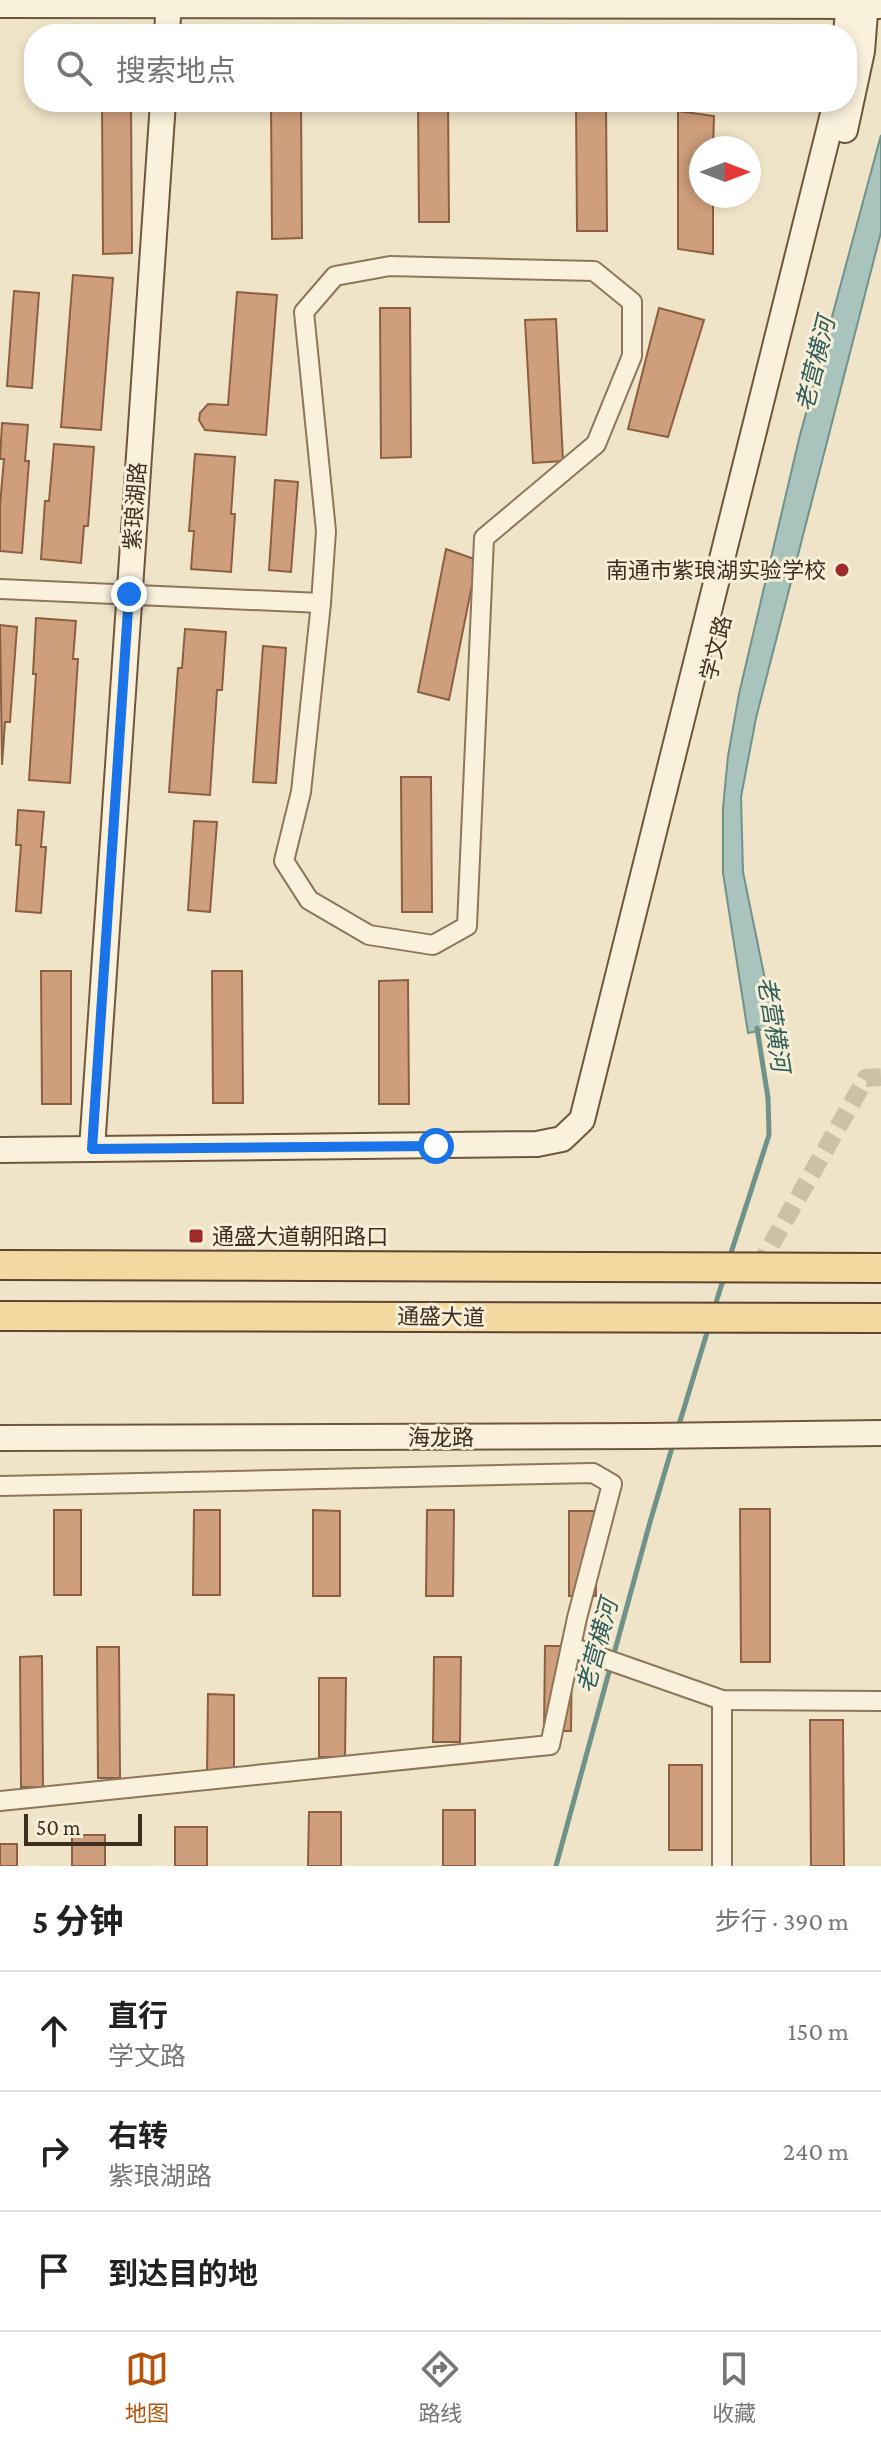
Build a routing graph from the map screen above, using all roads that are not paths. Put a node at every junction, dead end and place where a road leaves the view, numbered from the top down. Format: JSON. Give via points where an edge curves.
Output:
{"nodes":[{"id":1,"x":173,"y":1,"type":"edge"},
{"id":2,"x":862,"y":3,"type":"edge"},
{"id":3,"x":0,"y":5,"type":"edge"},
{"id":4,"x":169,"y":24,"type":"edge"},
{"id":5,"x":851,"y":24,"type":"edge"},
{"id":6,"x":857,"y":78,"type":"edge"},
{"id":7,"x":162,"y":112,"type":"edge"},
{"id":8,"x":834,"y":112,"type":"edge"},
{"id":9,"x":850,"y":112,"type":"edge"},
{"id":10,"x":0,"y":589,"type":"edge"},
{"id":11,"x":129,"y":594,"type":"junction"},
{"id":12,"x":321,"y":603,"type":"junction"},
{"id":13,"x":436,"y":1146,"type":"junction"},
{"id":14,"x":92,"y":1149,"type":"junction"},
{"id":15,"x":0,"y":1150,"type":"edge"},
{"id":16,"x":0,"y":1265,"type":"edge"},
{"id":17,"x":881,"y":1268,"type":"edge"},
{"id":18,"x":0,"y":1316,"type":"edge"},
{"id":19,"x":881,"y":1318,"type":"edge"},
{"id":20,"x":881,"y":1433,"type":"edge"},
{"id":21,"x":0,"y":1438,"type":"edge"},
{"id":22,"x":0,"y":1486,"type":"edge"},
{"id":23,"x":571,"y":1647,"type":"junction"},
{"id":24,"x":722,"y":1700,"type":"junction"},
{"id":25,"x":881,"y":1701,"type":"edge"},
{"id":26,"x":0,"y":1801,"type":"edge"},
{"id":27,"x":722,"y":1866,"type":"edge"}],
"edges":[{"from":1,"to":2,"type":"street"},
{"from":1,"to":3,"type":"street"},
{"from":1,"to":4,"type":"street"},
{"from":2,"to":5,"type":"street"},
{"from":2,"to":6,"type":"street","name":"学文路"},
{"from":7,"to":11,"type":"street","name":"紫琅湖路"},
{"from":8,"to":13,"type":"street","name":"学文路","via":[[582,1120],[562,1139],[537,1144]]},
{"from":9,"to":13,"type":"street","name":"学文路","via":[[595,1126],[571,1151],[536,1158]]},
{"from":10,"to":11,"type":"street"},
{"from":11,"to":12,"type":"street"},
{"from":11,"to":14,"type":"street","name":"紫琅湖路"},
{"from":12,"to":12,"type":"street","via":[[301,792],[284,861],[309,900],[369,935],[433,945],[467,926],[484,538],[596,444],[632,356],[632,302],[594,271],[390,266],[335,276],[304,312],[326,531]]},
{"from":13,"to":14,"type":"street","name":"学文路"},
{"from":14,"to":15,"type":"street","name":"学文路"},
{"from":16,"to":17,"type":"main road"},
{"from":18,"to":19,"type":"main road","name":"通盛大道"},
{"from":20,"to":21,"type":"street","name":"海龙路"},
{"from":22,"to":23,"type":"street","via":[[593,1473],[612,1484]]},
{"from":23,"to":24,"type":"street"},
{"from":23,"to":26,"type":"street","via":[[550,1745]]},
{"from":24,"to":25,"type":"street"},
{"from":24,"to":27,"type":"street"}]}
